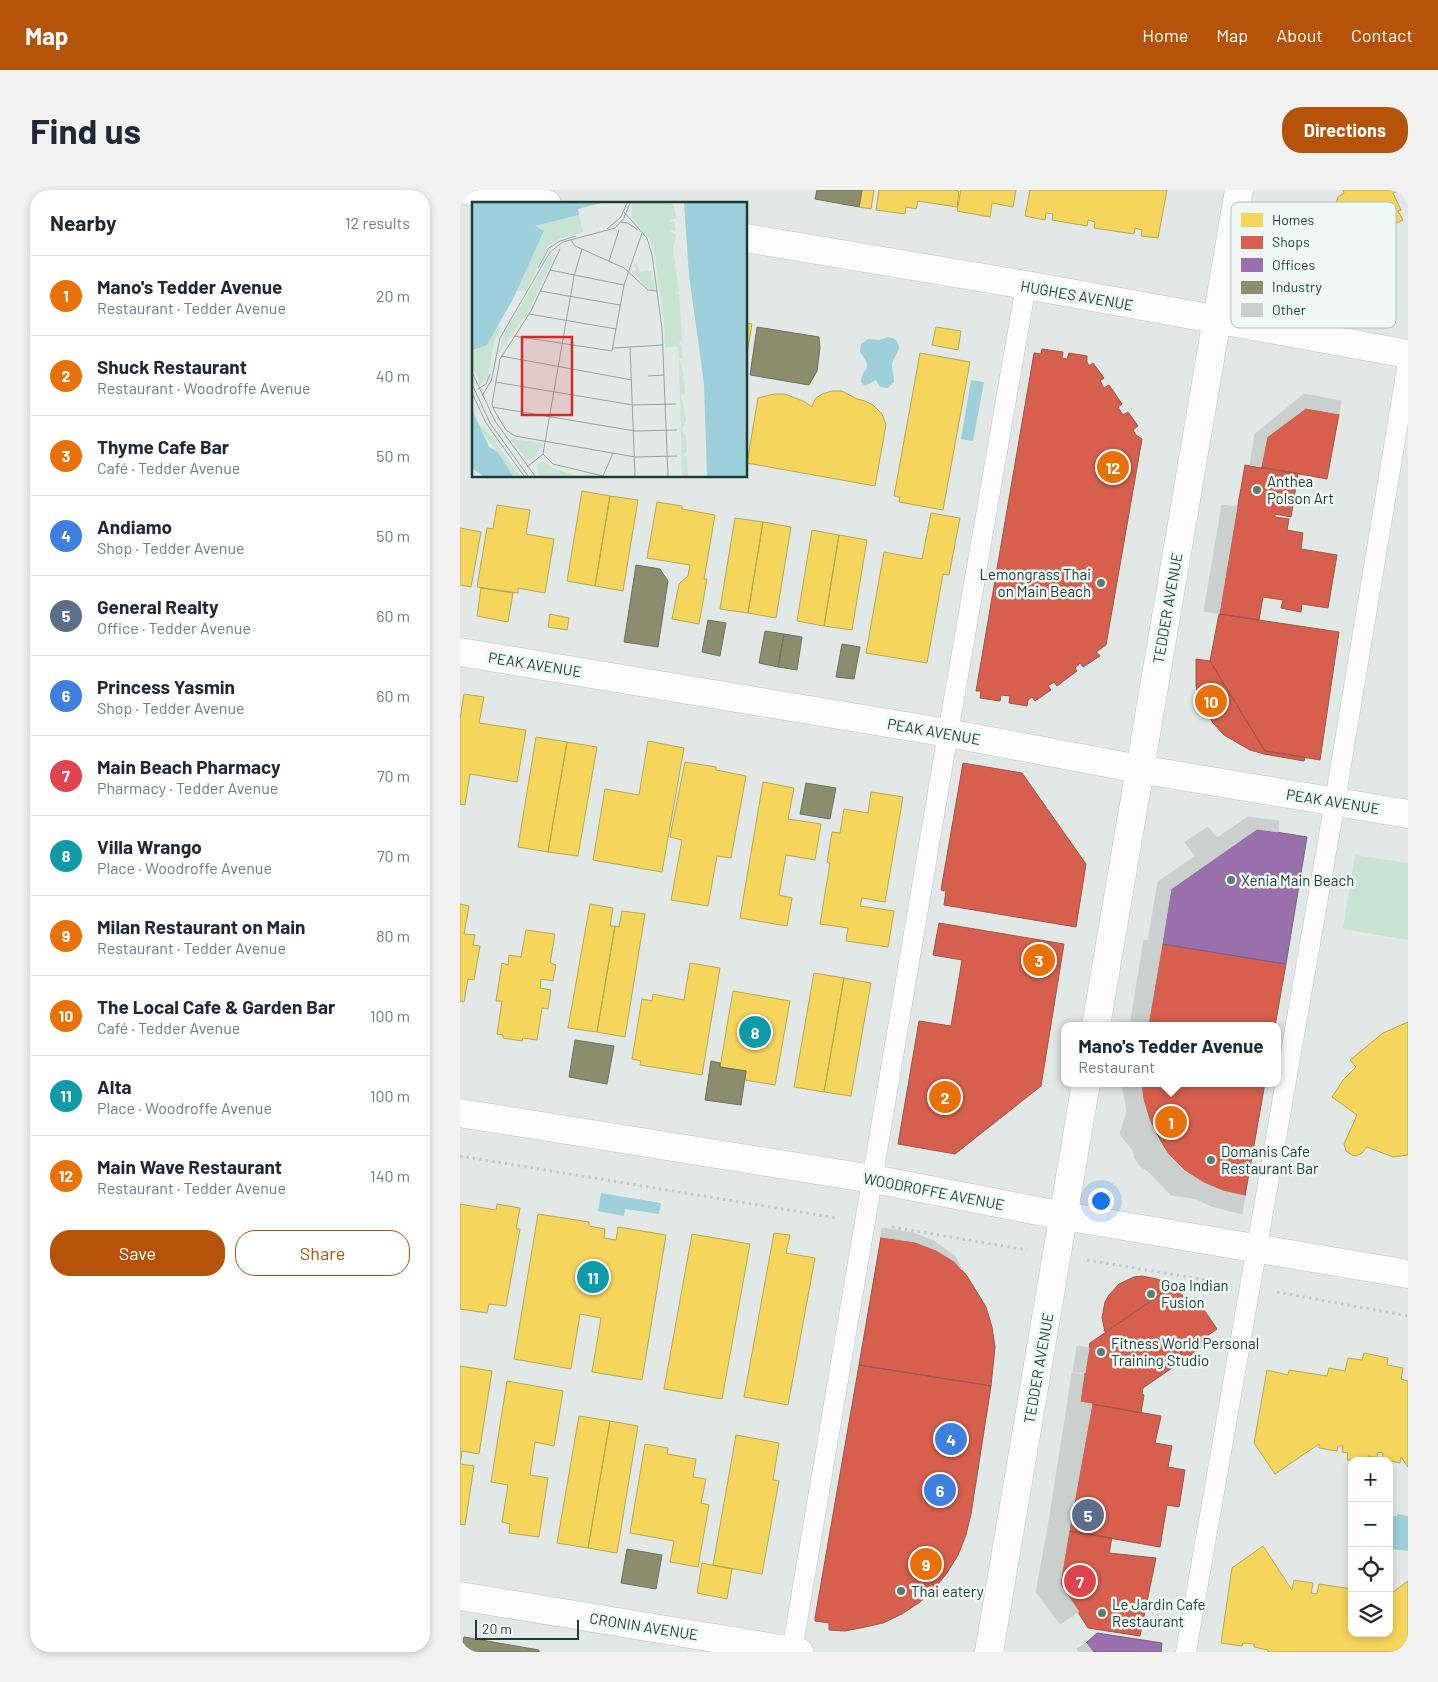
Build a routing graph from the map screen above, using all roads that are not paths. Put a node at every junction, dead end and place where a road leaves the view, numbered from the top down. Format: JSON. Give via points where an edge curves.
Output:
{"nodes":[{"id":1,"x":466,"y":190,"type":"edge"},
{"id":2,"x":535,"y":202,"type":"edge"},
{"id":3,"x":748,"y":238,"type":"edge"},
{"id":4,"x":1231,"y":240,"type":"edge"},
{"id":5,"x":1026,"y":285,"type":"junction"},
{"id":6,"x":1218,"y":320,"type":"junction"},
{"id":7,"x":1231,"y":322,"type":"edge"},
{"id":8,"x":1263,"y":328,"type":"edge"},
{"id":9,"x":1408,"y":354,"type":"edge"},
{"id":10,"x":1408,"y":362,"type":"edge"},
{"id":11,"x":460,"y":652,"type":"edge"},
{"id":12,"x":948,"y":733,"type":"junction"},
{"id":13,"x":1139,"y":769,"type":"junction"},
{"id":14,"x":1335,"y":801,"type":"junction"},
{"id":15,"x":1408,"y":814,"type":"edge"},
{"id":16,"x":1097,"y":1022,"type":"edge"},
{"id":17,"x":1085,"y":1087,"type":"edge"},
{"id":18,"x":460,"y":1113,"type":"edge"},
{"id":19,"x":873,"y":1179,"type":"junction"},
{"id":20,"x":1064,"y":1216,"type":"junction"},
{"id":21,"x":1256,"y":1248,"type":"junction"},
{"id":22,"x":1408,"y":1274,"type":"edge"},
{"id":23,"x":460,"y":1596,"type":"edge"},
{"id":24,"x":796,"y":1651,"type":"edge"},
{"id":25,"x":988,"y":1652,"type":"edge"},
{"id":26,"x":1186,"y":1652,"type":"edge"}],
"edges":[{"from":1,"to":2,"type":"street"},
{"from":3,"to":5,"type":"street","name":"HUGHES AVENUE"},
{"from":4,"to":6,"type":"street","name":"TEDDER AVENUE"},
{"from":5,"to":6,"type":"street","name":"HUGHES AVENUE"},
{"from":5,"to":12,"type":"lane"},
{"from":6,"to":7,"type":"street","name":"HUGHES AVENUE"},
{"from":6,"to":13,"type":"street","name":"TEDDER AVENUE"},
{"from":8,"to":9,"type":"street","name":"HUGHES AVENUE"},
{"from":10,"to":14,"type":"lane"},
{"from":11,"to":12,"type":"street","name":"PEAK AVENUE"},
{"from":12,"to":13,"type":"street","name":"PEAK AVENUE"},
{"from":12,"to":19,"type":"lane"},
{"from":13,"to":14,"type":"street","name":"PEAK AVENUE"},
{"from":13,"to":16,"type":"street","name":"TEDDER AVENUE"},
{"from":14,"to":15,"type":"street","name":"PEAK AVENUE"},
{"from":14,"to":21,"type":"lane"},
{"from":17,"to":20,"type":"street","name":"TEDDER AVENUE"},
{"from":18,"to":19,"type":"street","name":"WOODROFFE AVENUE"},
{"from":19,"to":20,"type":"street","name":"WOODROFFE AVENUE"},
{"from":19,"to":24,"type":"lane"},
{"from":20,"to":21,"type":"street","name":"WOODROFFE AVENUE"},
{"from":20,"to":25,"type":"street","name":"TEDDER AVENUE"},
{"from":21,"to":22,"type":"street","name":"WOODROFFE AVENUE"},
{"from":21,"to":26,"type":"lane"},
{"from":23,"to":24,"type":"street","name":"CRONIN AVENUE"}]}
